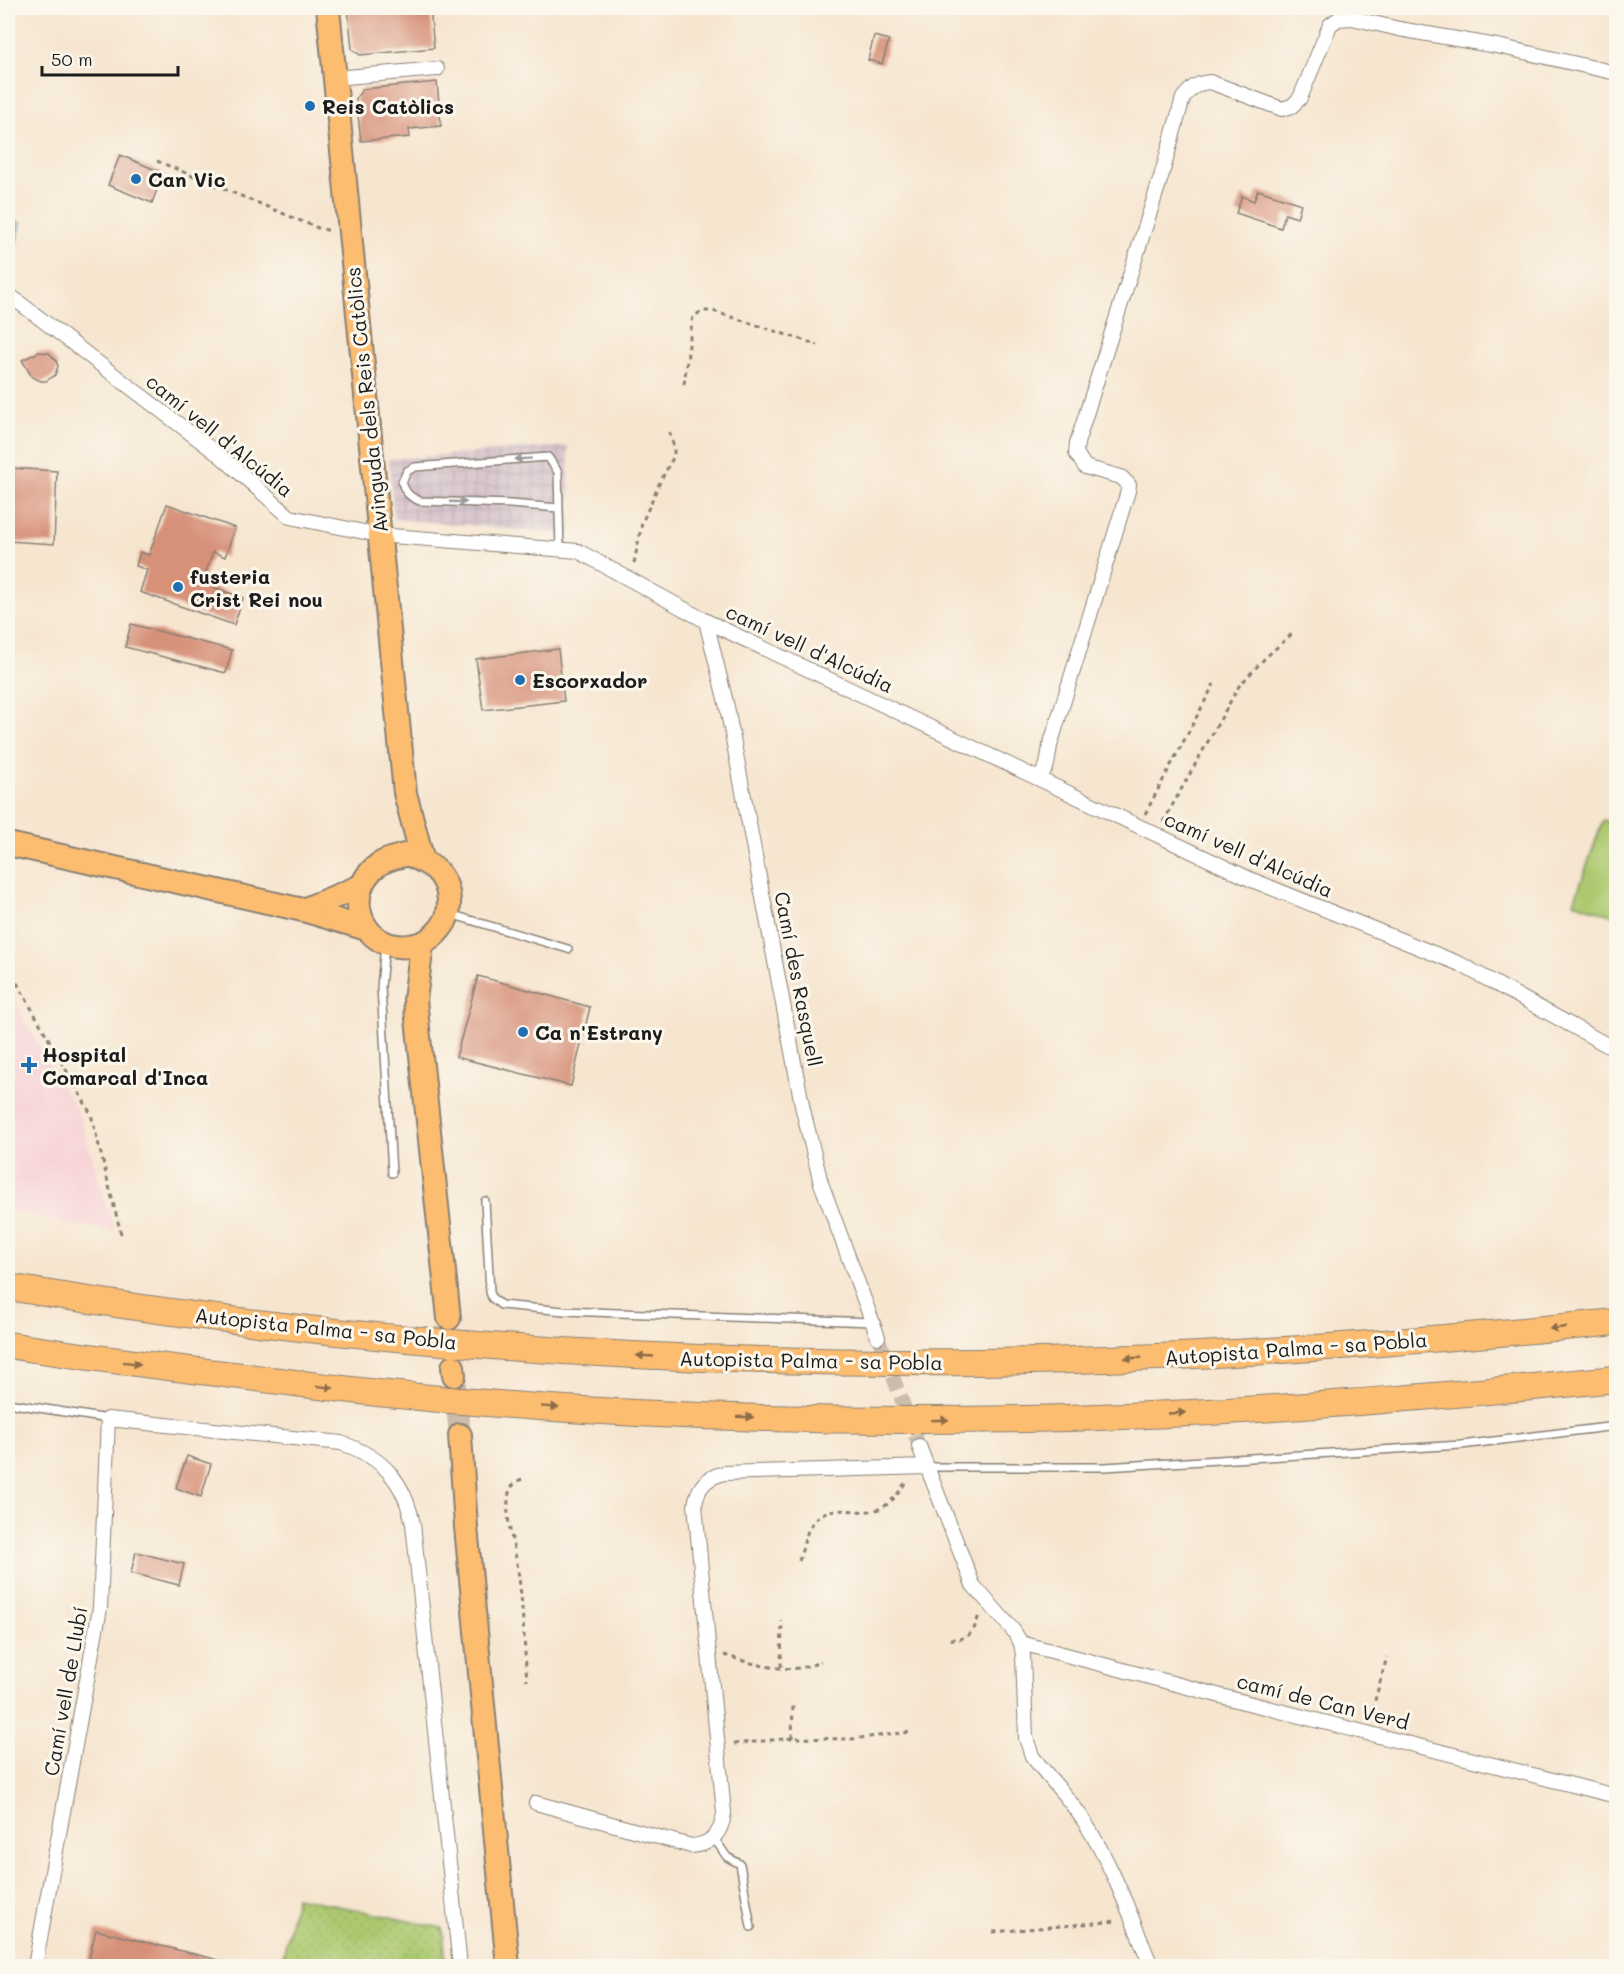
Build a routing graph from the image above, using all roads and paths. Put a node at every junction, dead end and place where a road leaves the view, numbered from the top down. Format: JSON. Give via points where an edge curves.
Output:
{"nodes":[{"id":1,"x":328,"y":8,"type":"edge"},
{"id":2,"x":437,"y":69,"type":"dead end"},
{"id":3,"x":1617,"y":73,"type":"edge"},
{"id":4,"x":335,"y":78,"type":"junction"},
{"id":5,"x":158,"y":162,"type":"dead end"},
{"id":6,"x":350,"y":235,"type":"junction"},
{"id":7,"x":8,"y":294,"type":"edge"},
{"id":8,"x":818,"y":345,"type":"dead end"},
{"id":9,"x":684,"y":384,"type":"dead end"},
{"id":10,"x":668,"y":428,"type":"dead end"},
{"id":11,"x":559,"y":508,"type":"junction"},
{"id":12,"x":379,"y":535,"type":"junction"},
{"id":13,"x":560,"y":549,"type":"junction"},
{"id":14,"x":630,"y":580,"type":"junction"},
{"id":15,"x":706,"y":621,"type":"junction"},
{"id":16,"x":1294,"y":632,"type":"dead end"},
{"id":17,"x":1214,"y":684,"type":"dead end"},
{"id":18,"x":1040,"y":778,"type":"junction"},
{"id":19,"x":406,"y":801,"type":"junction"},
{"id":20,"x":1139,"y":826,"type":"junction"},
{"id":21,"x":1156,"y":834,"type":"junction"},
{"id":22,"x":8,"y":844,"type":"edge"},
{"id":23,"x":393,"y":858,"type":"junction"},
{"id":24,"x":423,"y":861,"type":"junction"},
{"id":25,"x":361,"y":886,"type":"junction"},
{"id":26,"x":303,"y":910,"type":"junction"},
{"id":27,"x":448,"y":913,"type":"junction"},
{"id":28,"x":367,"y":929,"type":"junction"},
{"id":29,"x":422,"y":945,"type":"junction"},
{"id":30,"x":391,"y":946,"type":"junction"},
{"id":31,"x":568,"y":949,"type":"dead end"},
{"id":32,"x":8,"y":967,"type":"edge"},
{"id":33,"x":415,"y":1000,"type":"junction"},
{"id":34,"x":1617,"y":1050,"type":"edge"},
{"id":35,"x":392,"y":1173,"type":"dead end"},
{"id":36,"x":485,"y":1201,"type":"dead end"},
{"id":37,"x":122,"y":1238,"type":"dead end"},
{"id":38,"x":8,"y":1269,"type":"edge"},
{"id":39,"x":8,"y":1287,"type":"edge"},
{"id":40,"x":132,"y":1305,"type":"junction"},
{"id":41,"x":449,"y":1318,"type":"dead end"},
{"id":42,"x":872,"y":1322,"type":"junction"},
{"id":43,"x":1617,"y":1322,"type":"edge"},
{"id":44,"x":878,"y":1337,"type":"tunnel mouth"},
{"id":45,"x":8,"y":1345,"type":"edge"},
{"id":46,"x":74,"y":1356,"type":"junction"},
{"id":47,"x":8,"y":1362,"type":"edge"},
{"id":48,"x":1617,"y":1379,"type":"edge"},
{"id":49,"x":8,"y":1403,"type":"edge"},
{"id":50,"x":108,"y":1419,"type":"junction"},
{"id":51,"x":1617,"y":1426,"type":"edge"},
{"id":52,"x":460,"y":1435,"type":"tunnel mouth"},
{"id":53,"x":919,"y":1446,"type":"tunnel mouth"},
{"id":54,"x":922,"y":1467,"type":"junction"},
{"id":55,"x":522,"y":1479,"type":"dead end"},
{"id":56,"x":799,"y":1561,"type":"dead end"},
{"id":57,"x":983,"y":1598,"type":"junction"},
{"id":58,"x":782,"y":1621,"type":"dead end"},
{"id":59,"x":950,"y":1639,"type":"dead end"},
{"id":60,"x":1021,"y":1643,"type":"junction"},
{"id":61,"x":708,"y":1650,"type":"junction"},
{"id":62,"x":1387,"y":1657,"type":"dead end"},
{"id":63,"x":821,"y":1661,"type":"dead end"},
{"id":64,"x":781,"y":1667,"type":"junction"},
{"id":65,"x":527,"y":1681,"type":"dead end"},
{"id":66,"x":793,"y":1704,"type":"dead end"},
{"id":67,"x":1366,"y":1731,"type":"junction"},
{"id":68,"x":911,"y":1732,"type":"dead end"},
{"id":69,"x":792,"y":1738,"type":"junction"},
{"id":70,"x":717,"y":1746,"type":"junction"},
{"id":71,"x":1617,"y":1796,"type":"edge"},
{"id":72,"x":536,"y":1803,"type":"dead end"},
{"id":73,"x":714,"y":1838,"type":"junction"},
{"id":74,"x":1131,"y":1918,"type":"junction"},
{"id":75,"x":751,"y":1927,"type":"dead end"},
{"id":76,"x":993,"y":1932,"type":"dead end"},
{"id":77,"x":35,"y":1966,"type":"edge"},
{"id":78,"x":460,"y":1966,"type":"edge"},
{"id":79,"x":508,"y":1966,"type":"edge"},
{"id":80,"x":1151,"y":1966,"type":"edge"}],
"edges":[{"from":1,"to":4,"type":"main road","name":"Avinguda dels Reis Catòlics"},
{"from":2,"to":4,"type":"street"},
{"from":3,"to":18,"type":"street","via":[[1502,47],[1338,19],[1330,25],[1300,98],[1292,106],[1282,109],[1210,82],[1199,82],[1191,88],[1183,98],[1077,443],[1076,453],[1086,467],[1121,477],[1129,485]]},
{"from":4,"to":6,"type":"main road","name":"Avinguda dels Reis Catòlics"},
{"from":5,"to":6,"type":"path","via":[[318,228]]},
{"from":6,"to":12,"type":"main road","name":"Avinguda dels Reis Catòlics"},
{"from":7,"to":12,"type":"street","name":"camí vell d'Alcúdia","via":[[222,458],[290,517]]},
{"from":8,"to":9,"type":"path","via":[[702,311],[693,317]]},
{"from":10,"to":14,"type":"path","via":[[674,456],[642,524]]},
{"from":11,"to":11,"type":"lane","one_way":true,"via":[[558,472],[548,457],[415,467],[407,471],[402,482],[410,497],[420,501]]},
{"from":11,"to":13,"type":"lane"},
{"from":12,"to":13,"type":"street","name":"camí vell d'Alcúdia"},
{"from":12,"to":19,"type":"main road","name":"Avinguda dels Reis Catòlics"},
{"from":13,"to":14,"type":"street","name":"camí vell d'Alcúdia","via":[[578,551]]},
{"from":14,"to":15,"type":"street","name":"camí vell d'Alcúdia"},
{"from":15,"to":18,"type":"street","name":"camí vell d'Alcúdia"},
{"from":15,"to":42,"type":"street","name":"Camí des Rasquell","via":[[727,707],[803,1110],[821,1183]]},
{"from":16,"to":21,"type":"path","via":[[1239,686]]},
{"from":17,"to":20,"type":"path"},
{"from":18,"to":20,"type":"street","name":"camí vell d'Alcúdia"},
{"from":19,"to":23,"type":"main road"},
{"from":19,"to":24,"type":"main road"},
{"from":20,"to":21,"type":"street","name":"camí vell d'Alcúdia"},
{"from":21,"to":34,"type":"street","name":"camí vell d'Alcúdia","via":[[1252,880],[1460,964]]},
{"from":22,"to":26,"type":"main road"},
{"from":23,"to":24,"type":"main road","via":[[408,854]]},
{"from":23,"to":25,"type":"main road","via":[[368,873]]},
{"from":24,"to":27,"type":"main road","via":[[445,883]]},
{"from":25,"to":26,"type":"main road"},
{"from":25,"to":28,"type":"main road","via":[[360,916]]},
{"from":26,"to":28,"type":"main road"},
{"from":27,"to":29,"type":"main road","via":[[443,926]]},
{"from":27,"to":31,"type":"lane"},
{"from":28,"to":30,"type":"main road"},
{"from":29,"to":30,"type":"main road"},
{"from":29,"to":33,"type":"main road"},
{"from":30,"to":33,"type":"main road"},
{"from":30,"to":35,"type":"lane","via":[[381,987]]},
{"from":32,"to":37,"type":"path","via":[[91,1114]]},
{"from":33,"to":41,"type":"main road"},
{"from":36,"to":42,"type":"lane","via":[[490,1292],[501,1305],[564,1311]]},
{"from":38,"to":40,"type":"highway","via":[[87,1284]]},
{"from":39,"to":40,"type":"highway","name":"Autopista Palma - sa Pobla"},
{"from":43,"to":40,"type":"highway","name":"Autopista Palma - sa Pobla","one_way":true,"via":[[1276,1351],[1070,1360],[884,1362],[702,1359],[516,1348],[299,1328]]},
{"from":42,"to":44,"type":"street","name":"Camí des Rasquell"},
{"from":45,"to":46,"type":"highway"},
{"from":46,"to":47,"type":"highway","via":[[32,1365]]},
{"from":46,"to":48,"type":"highway","one_way":true,"via":[[492,1404],[649,1414],[832,1419],[1200,1412]]},
{"from":49,"to":50,"type":"lane"},
{"from":50,"to":77,"type":"street","name":"Camí vell de Llubí","via":[[100,1608]]},
{"from":50,"to":78,"type":"street","via":[[341,1443],[371,1456],[395,1479],[413,1524]]},
{"from":51,"to":54,"type":"lane","via":[[1461,1444],[1105,1467]]},
{"from":52,"to":79,"type":"main road"},
{"from":53,"to":54,"type":"street"},
{"from":54,"to":56,"type":"path","via":[[879,1509],[835,1510],[816,1519]]},
{"from":54,"to":57,"type":"street","via":[[966,1569]]},
{"from":54,"to":61,"type":"street","via":[[724,1473],[707,1480],[697,1493],[695,1505]]},
{"from":55,"to":65,"type":"path","via":[[511,1487],[507,1499],[518,1571]]},
{"from":57,"to":59,"type":"path","via":[[973,1632],[963,1639]]},
{"from":57,"to":60,"type":"street"},
{"from":58,"to":64,"type":"path"},
{"from":60,"to":67,"type":"street","name":"camí de Can Verd"},
{"from":60,"to":74,"type":"street","via":[[1028,1747],[1089,1830]]},
{"from":61,"to":64,"type":"path"},
{"from":61,"to":70,"type":"street"},
{"from":62,"to":67,"type":"path"},
{"from":63,"to":64,"type":"path","via":[[798,1669]]},
{"from":66,"to":69,"type":"path"},
{"from":67,"to":71,"type":"street","name":"camí de Can Verd"},
{"from":68,"to":69,"type":"path","via":[[852,1739]]},
{"from":69,"to":70,"type":"path"},
{"from":70,"to":73,"type":"street","via":[[724,1813]]},
{"from":72,"to":73,"type":"street","via":[[691,1846]]},
{"from":73,"to":75,"type":"lane","via":[[727,1857],[740,1863]]},
{"from":74,"to":76,"type":"path"},
{"from":74,"to":80,"type":"street"}]}
